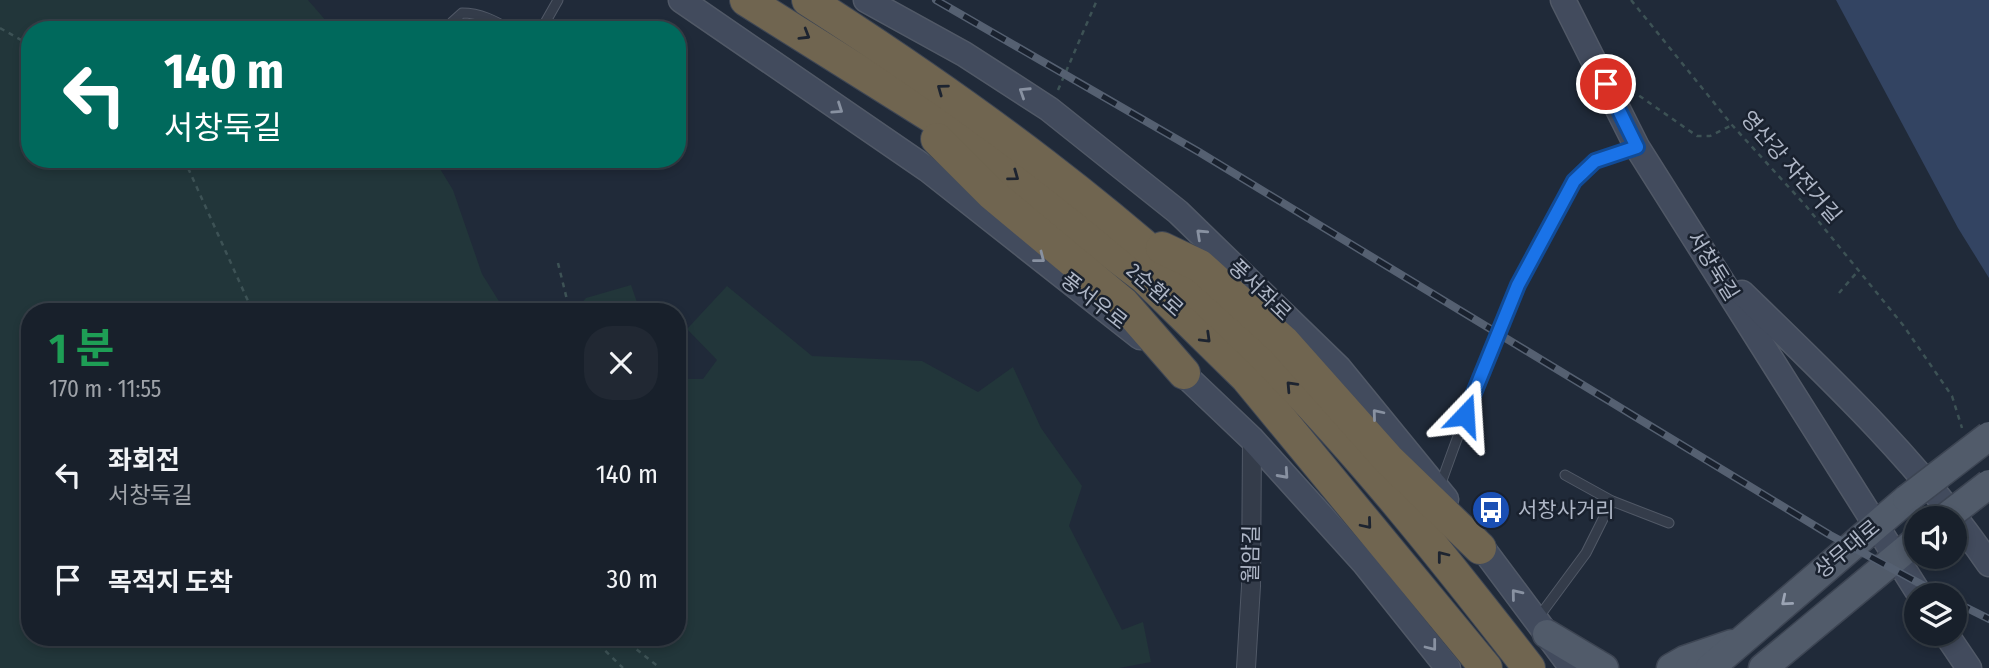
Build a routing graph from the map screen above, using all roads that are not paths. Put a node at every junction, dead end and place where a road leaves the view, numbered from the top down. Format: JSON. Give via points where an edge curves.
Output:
{"nodes":[{"id":1,"x":558,"y":0,"type":"edge"},
{"id":2,"x":681,"y":0,"type":"edge"},
{"id":3,"x":746,"y":0,"type":"edge"},
{"id":4,"x":808,"y":0,"type":"edge"},
{"id":5,"x":866,"y":0,"type":"edge"},
{"id":6,"x":1563,"y":0,"type":"edge"},
{"id":7,"x":454,"y":21,"type":"edge"},
{"id":8,"x":490,"y":21,"type":"edge"},
{"id":9,"x":546,"y":21,"type":"edge"},
{"id":10,"x":873,"y":77,"type":"junction"},
{"id":11,"x":1637,"y":147,"type":"junction"},
{"id":12,"x":1133,"y":234,"type":"junction"},
{"id":13,"x":1716,"y":269,"type":"junction"},
{"id":14,"x":1184,"y":373,"type":"junction"},
{"id":15,"x":1989,"y":436,"type":"edge"},
{"id":16,"x":1252,"y":439,"type":"junction"},
{"id":17,"x":1565,"y":475,"type":"dead end"},
{"id":18,"x":1989,"y":484,"type":"edge"},
{"id":19,"x":1439,"y":489,"type":"junction"},
{"id":20,"x":1612,"y":501,"type":"junction"},
{"id":21,"x":1961,"y":506,"type":"edge"},
{"id":22,"x":1669,"y":523,"type":"dead end"},
{"id":23,"x":1875,"y":525,"type":"junction"},
{"id":24,"x":1480,"y":548,"type":"junction"},
{"id":25,"x":1904,"y":548,"type":"edge"},
{"id":26,"x":1904,"y":550,"type":"edge"},
{"id":27,"x":1989,"y":564,"type":"edge"},
{"id":28,"x":1542,"y":626,"type":"junction"},
{"id":29,"x":1738,"y":642,"type":"junction"},
{"id":30,"x":1954,"y":646,"type":"edge"},
{"id":31,"x":1246,"y":668,"type":"edge"},
{"id":32,"x":1448,"y":668,"type":"edge"},
{"id":33,"x":1486,"y":668,"type":"edge"},
{"id":34,"x":1529,"y":668,"type":"edge"},
{"id":35,"x":1572,"y":668,"type":"edge"},
{"id":36,"x":1604,"y":668,"type":"edge"},
{"id":37,"x":1671,"y":668,"type":"edge"},
{"id":38,"x":1710,"y":668,"type":"edge"},
{"id":39,"x":1763,"y":668,"type":"edge"},
{"id":40,"x":1969,"y":668,"type":"edge"}],
"edges":[{"from":1,"to":9,"type":"lane"},
{"from":2,"to":14,"type":"street","name":"풍서우로","one_way":true,"via":[[928,169]]},
{"from":3,"to":10,"type":"highway","name":"2순환로","one_way":true},
{"from":12,"to":4,"type":"highway","name":"2순환로","one_way":true,"via":[[946,91]]},
{"from":19,"to":5,"type":"street","name":"풍서좌로","one_way":true,"via":[[1339,368],[1178,212],[1049,109],[964,54]]},
{"from":6,"to":11,"type":"street","name":"서창둑길"},
{"from":7,"to":8,"type":"lane","via":[[462,13],[471,13]]},
{"from":10,"to":14,"type":"highway","via":[[992,194],[1124,303]]},
{"from":10,"to":33,"type":"highway","name":"2순환로","one_way":true,"via":[[1039,194],[1154,287],[1246,377]]},
{"from":11,"to":13,"type":"street","name":"서창둑길"},
{"from":11,"to":19,"type":"lane","via":[[1595,161],[1574,181],[1559,205],[1518,285]]},
{"from":12,"to":24,"type":"highway","via":[[1200,267],[1283,341],[1388,459]]},
{"from":34,"to":12,"type":"highway","name":"2순환로","one_way":true,"via":[[1369,471],[1262,354]]},
{"from":13,"to":23,"type":"street","name":"서창둑길"},
{"from":13,"to":27,"type":"street","via":[[1836,384]]},
{"from":14,"to":16,"type":"street","name":"풍서우로"},
{"from":15,"to":23,"type":"main road","name":"상무대로","bridge":true},
{"from":16,"to":31,"type":"street","name":"월암길"},
{"from":16,"to":32,"type":"street","name":"풍서우로","one_way":true,"via":[[1366,564]]},
{"from":17,"to":20,"type":"lane"},
{"from":18,"to":21,"type":"main road","bridge":true},
{"from":19,"to":24,"type":"street","name":"풍서좌로"},
{"from":20,"to":22,"type":"lane"},
{"from":20,"to":28,"type":"lane"},
{"from":23,"to":25,"type":"street","name":"서창둑길"},
{"from":23,"to":29,"type":"main road","name":"상무대로","one_way":true},
{"from":28,"to":24,"type":"street","name":"풍서좌로","one_way":true},
{"from":26,"to":39,"type":"main road","name":"상무대로"},
{"from":28,"to":35,"type":"street","name":"풍서좌로"},
{"from":28,"to":36,"type":"main road"},
{"from":29,"to":37,"type":"main road"},
{"from":29,"to":38,"type":"main road","name":"상무대로"},
{"from":30,"to":40,"type":"street"}]}
